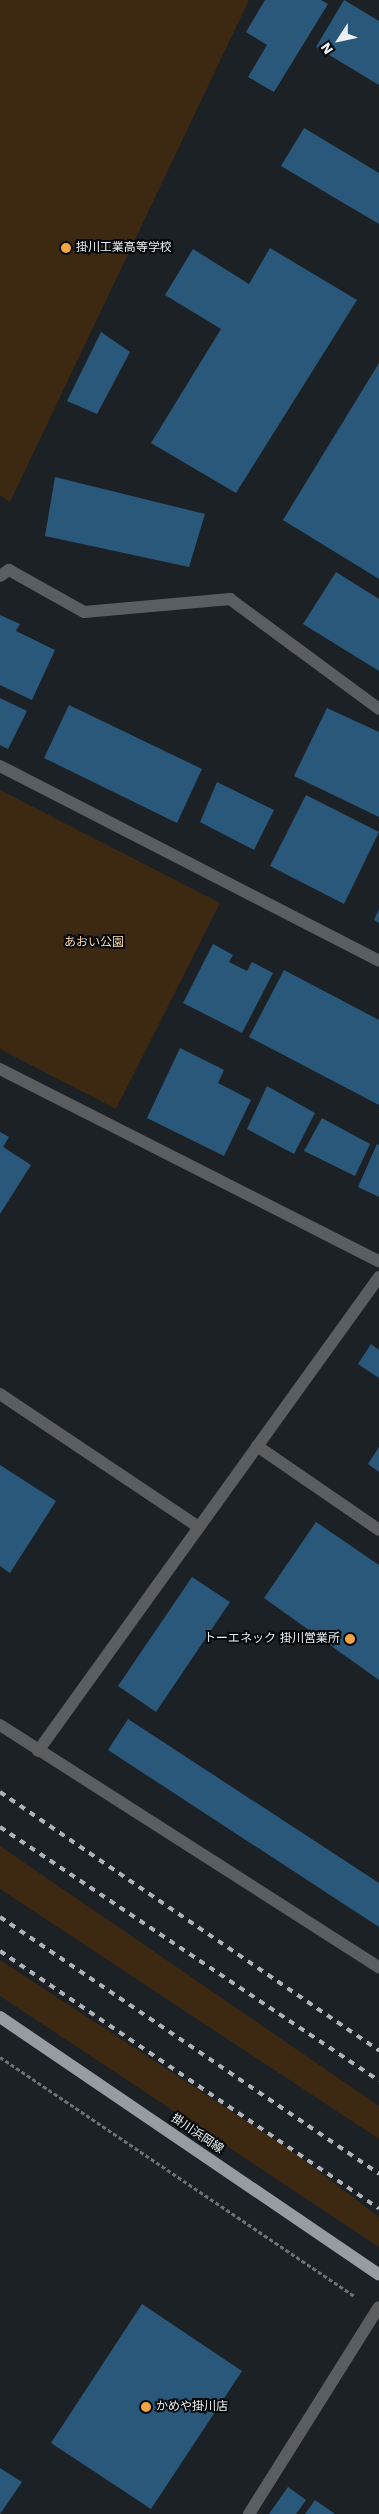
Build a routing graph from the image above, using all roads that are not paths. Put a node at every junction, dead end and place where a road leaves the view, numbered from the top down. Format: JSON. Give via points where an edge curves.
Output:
{"nodes":[{"id":1,"x":0,"y":576,"type":"edge"},
{"id":2,"x":379,"y":709,"type":"edge"},
{"id":3,"x":0,"y":766,"type":"edge"},
{"id":4,"x":379,"y":961,"type":"edge"},
{"id":5,"x":0,"y":1069,"type":"edge"},
{"id":6,"x":379,"y":1261,"type":"edge"},
{"id":7,"x":379,"y":1277,"type":"edge"},
{"id":8,"x":0,"y":1394,"type":"edge"},
{"id":9,"x":257,"y":1446,"type":"junction"},
{"id":10,"x":199,"y":1527,"type":"junction"},
{"id":11,"x":379,"y":1530,"type":"edge"},
{"id":12,"x":0,"y":1725,"type":"edge"},
{"id":13,"x":38,"y":1751,"type":"junction"},
{"id":14,"x":379,"y":1967,"type":"edge"},
{"id":15,"x":0,"y":2017,"type":"edge"},
{"id":16,"x":379,"y":2275,"type":"edge"},
{"id":17,"x":379,"y":2307,"type":"edge"},
{"id":18,"x":249,"y":2514,"type":"edge"}],
"edges":[{"from":1,"to":2,"type":"street","via":[[9,570],[84,612],[230,599]]},
{"from":3,"to":4,"type":"street"},
{"from":5,"to":6,"type":"street"},
{"from":7,"to":9,"type":"street"},
{"from":8,"to":10,"type":"street"},
{"from":9,"to":10,"type":"street"},
{"from":9,"to":11,"type":"street"},
{"from":10,"to":13,"type":"street"},
{"from":12,"to":13,"type":"street"},
{"from":13,"to":14,"type":"street"},
{"from":15,"to":16,"type":"main road","name":"掛川浜岡線"},
{"from":17,"to":18,"type":"street"}]}
